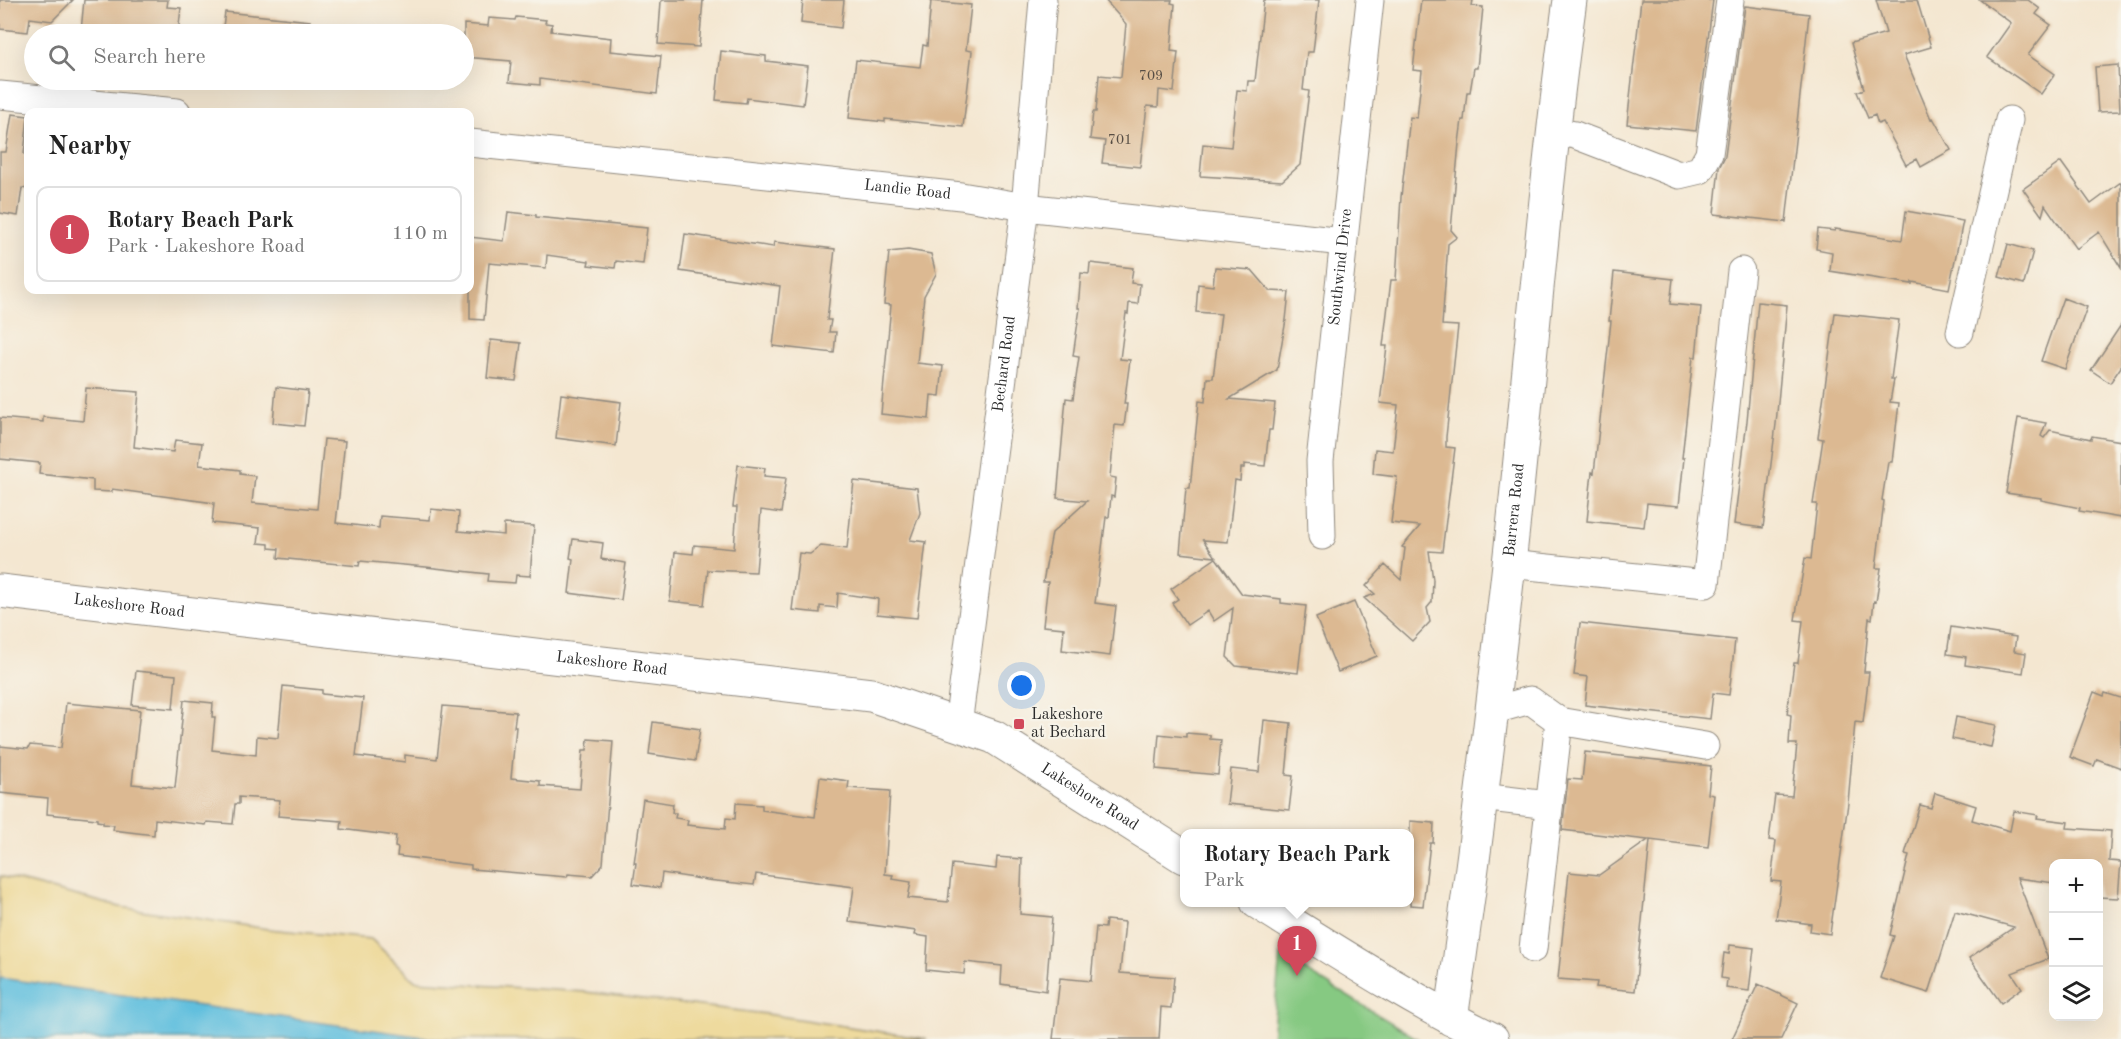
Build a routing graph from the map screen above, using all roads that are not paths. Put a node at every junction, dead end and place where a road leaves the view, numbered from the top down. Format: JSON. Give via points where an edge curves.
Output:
{"nodes":[{"id":1,"x":1043,"y":0,"type":"edge"},
{"id":2,"x":1370,"y":0,"type":"edge"},
{"id":3,"x":1570,"y":0,"type":"edge"},
{"id":4,"x":1730,"y":0,"type":"edge"},
{"id":5,"x":0,"y":95,"type":"edge"},
{"id":6,"x":135,"y":108,"type":"edge"},
{"id":7,"x":2009,"y":120,"type":"dead end"},
{"id":8,"x":1552,"y":131,"type":"junction"},
{"id":9,"x":474,"y":144,"type":"edge"},
{"id":10,"x":1025,"y":207,"type":"junction"},
{"id":11,"x":1342,"y":242,"type":"junction"},
{"id":12,"x":1741,"y":271,"type":"dead end"},
{"id":13,"x":1960,"y":332,"type":"dead end"},
{"id":14,"x":1322,"y":536,"type":"dead end"},
{"id":15,"x":1509,"y":564,"type":"junction"},
{"id":16,"x":0,"y":591,"type":"edge"},
{"id":17,"x":1491,"y":711,"type":"junction"},
{"id":18,"x":1558,"y":720,"type":"junction"},
{"id":19,"x":958,"y":725,"type":"junction"},
{"id":20,"x":1705,"y":746,"type":"dead end"},
{"id":21,"x":1481,"y":797,"type":"junction"},
{"id":22,"x":1549,"y":805,"type":"junction"},
{"id":23,"x":1180,"y":854,"type":"edge"},
{"id":24,"x":1264,"y":907,"type":"edge"},
{"id":25,"x":1533,"y":949,"type":"dead end"},
{"id":26,"x":1450,"y":1019,"type":"junction"},
{"id":27,"x":1492,"y":1039,"type":"edge"}],
"edges":[{"from":1,"to":10,"type":"street","name":"Bechard Road"},
{"from":2,"to":11,"type":"street","name":"Southwind Drive"},
{"from":3,"to":8,"type":"main road","name":"Barrera Road"},
{"from":4,"to":8,"type":"street","via":[[1709,154],[1700,170],[1680,175],[1575,135]]},
{"from":5,"to":6,"type":"street"},
{"from":7,"to":13,"type":"street"},
{"from":8,"to":15,"type":"main road","name":"Barrera Road"},
{"from":9,"to":10,"type":"street","name":"Landie Road","via":[[949,194]]},
{"from":10,"to":11,"type":"street","name":"Landie Road"},
{"from":10,"to":19,"type":"street","name":"Bechard Road"},
{"from":11,"to":14,"type":"street","name":"Southwind Drive","via":[[1320,461]]},
{"from":12,"to":15,"type":"street","via":[[1706,584]]},
{"from":15,"to":17,"type":"main road","name":"Barrera Road"},
{"from":16,"to":19,"type":"main road","name":"Lakeshore Road","via":[[871,695]]},
{"from":17,"to":18,"type":"street","via":[[1530,700]]},
{"from":17,"to":21,"type":"main road","name":"Barrera Road"},
{"from":18,"to":20,"type":"street"},
{"from":18,"to":22,"type":"street"},
{"from":19,"to":23,"type":"main road","name":"Lakeshore Road","via":[[994,737]]},
{"from":21,"to":22,"type":"street"},
{"from":21,"to":26,"type":"main road","name":"Barrera Road"},
{"from":22,"to":25,"type":"street"},
{"from":24,"to":26,"type":"main road"},
{"from":26,"to":27,"type":"main road"}]}
